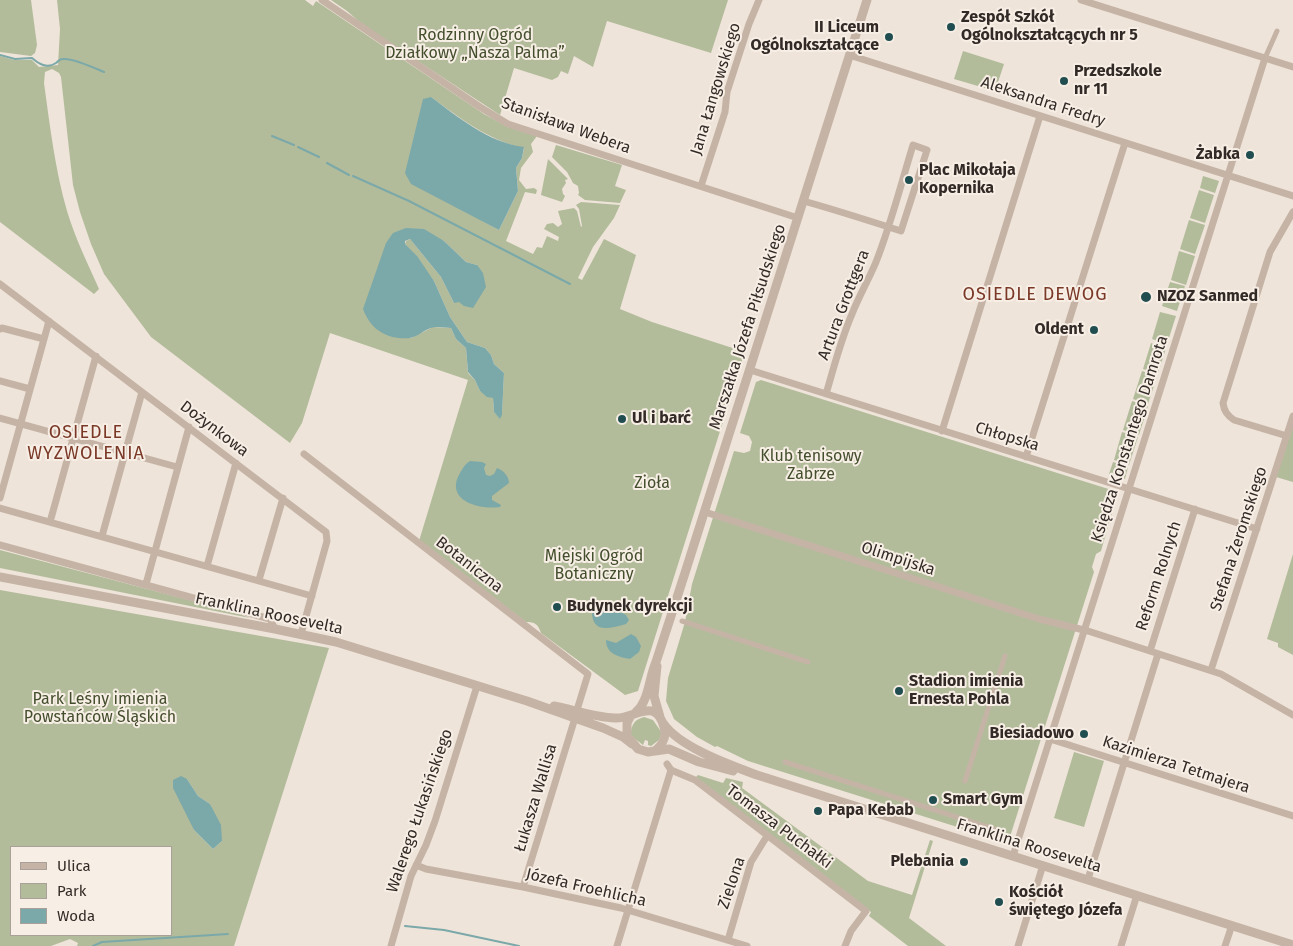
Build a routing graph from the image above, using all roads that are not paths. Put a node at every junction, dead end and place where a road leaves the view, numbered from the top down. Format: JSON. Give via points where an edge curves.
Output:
{"nodes":[{"id":1,"x":322,"y":0,"type":"edge"},
{"id":2,"x":759,"y":0,"type":"edge"},
{"id":3,"x":867,"y":0,"type":"edge"},
{"id":4,"x":1082,"y":0,"type":"edge"},
{"id":5,"x":1277,"y":31,"type":"dead end"},
{"id":6,"x":849,"y":55,"type":"junction"},
{"id":7,"x":1265,"y":58,"type":"junction"},
{"id":8,"x":1293,"y":66,"type":"edge"},
{"id":9,"x":1040,"y":116,"type":"junction"},
{"id":10,"x":1125,"y":143,"type":"junction"},
{"id":11,"x":1228,"y":175,"type":"junction"},
{"id":12,"x":701,"y":186,"type":"junction"},
{"id":13,"x":1293,"y":196,"type":"edge"},
{"id":14,"x":804,"y":200,"type":"junction"},
{"id":15,"x":1293,"y":212,"type":"edge"},
{"id":16,"x":798,"y":218,"type":"junction"},
{"id":17,"x":887,"y":226,"type":"junction"},
{"id":18,"x":0,"y":284,"type":"edge"},
{"id":19,"x":49,"y":321,"type":"junction"},
{"id":20,"x":0,"y":329,"type":"edge"},
{"id":21,"x":44,"y":339,"type":"junction"},
{"id":22,"x":96,"y":356,"type":"junction"},
{"id":23,"x":750,"y":370,"type":"junction"},
{"id":24,"x":0,"y":381,"type":"edge"},
{"id":25,"x":30,"y":389,"type":"junction"},
{"id":26,"x":142,"y":392,"type":"junction"},
{"id":27,"x":826,"y":394,"type":"junction"},
{"id":28,"x":1293,"y":416,"type":"edge"},
{"id":29,"x":0,"y":418,"type":"edge"},
{"id":30,"x":20,"y":423,"type":"junction"},
{"id":31,"x":189,"y":427,"type":"junction"},
{"id":32,"x":942,"y":431,"type":"junction"},
{"id":33,"x":1286,"y":436,"type":"junction"},
{"id":34,"x":73,"y":438,"type":"junction"},
{"id":35,"x":125,"y":452,"type":"junction"},
{"id":36,"x":304,"y":454,"type":"dead end"},
{"id":37,"x":1026,"y":457,"type":"junction"},
{"id":38,"x":236,"y":463,"type":"junction"},
{"id":39,"x":178,"y":467,"type":"junction"},
{"id":40,"x":1128,"y":489,"type":"junction"},
{"id":41,"x":0,"y":498,"type":"edge"},
{"id":42,"x":283,"y":498,"type":"junction"},
{"id":43,"x":0,"y":508,"type":"edge"},
{"id":44,"x":1195,"y":509,"type":"junction"},
{"id":45,"x":704,"y":512,"type":"junction"},
{"id":46,"x":50,"y":522,"type":"junction"},
{"id":47,"x":1257,"y":529,"type":"junction"},
{"id":48,"x":102,"y":536,"type":"junction"},
{"id":49,"x":0,"y":545,"type":"edge"},
{"id":50,"x":155,"y":551,"type":"junction"},
{"id":51,"x":207,"y":566,"type":"junction"},
{"id":52,"x":0,"y":577,"type":"edge"},
{"id":53,"x":259,"y":580,"type":"junction"},
{"id":54,"x":146,"y":584,"type":"junction"},
{"id":55,"x":312,"y":596,"type":"junction"},
{"id":56,"x":682,"y":622,"type":"dead end"},
{"id":57,"x":275,"y":629,"type":"junction"},
{"id":58,"x":1083,"y":630,"type":"junction"},
{"id":59,"x":301,"y":634,"type":"junction"},
{"id":60,"x":1150,"y":651,"type":"junction"},
{"id":61,"x":1158,"y":654,"type":"junction"},
{"id":62,"x":1005,"y":656,"type":"dead end"},
{"id":63,"x":656,"y":662,"type":"junction"},
{"id":64,"x":808,"y":662,"type":"dead end"},
{"id":65,"x":1211,"y":670,"type":"junction"},
{"id":66,"x":477,"y":686,"type":"junction"},
{"id":67,"x":576,"y":714,"type":"junction"},
{"id":68,"x":633,"y":714,"type":"junction"},
{"id":69,"x":1293,"y":715,"type":"edge"},
{"id":70,"x":661,"y":720,"type":"junction"},
{"id":71,"x":1050,"y":738,"type":"junction"},
{"id":72,"x":632,"y":744,"type":"junction"},
{"id":73,"x":655,"y":751,"type":"junction"},
{"id":74,"x":785,"y":762,"type":"dead end"},
{"id":75,"x":1124,"y":763,"type":"junction"},
{"id":76,"x":757,"y":775,"type":"junction"},
{"id":77,"x":965,"y":780,"type":"dead end"},
{"id":78,"x":1293,"y":816,"type":"edge"},
{"id":79,"x":994,"y":829,"type":"dead end"},
{"id":80,"x":767,"y":836,"type":"junction"},
{"id":81,"x":1014,"y":856,"type":"junction"},
{"id":82,"x":416,"y":865,"type":"junction"},
{"id":83,"x":1043,"y":865,"type":"junction"},
{"id":84,"x":1088,"y":880,"type":"junction"},
{"id":85,"x":523,"y":887,"type":"junction"},
{"id":86,"x":1137,"y":895,"type":"junction"},
{"id":87,"x":629,"y":910,"type":"junction"},
{"id":88,"x":1232,"y":925,"type":"junction"},
{"id":89,"x":728,"y":940,"type":"junction"},
{"id":90,"x":1293,"y":945,"type":"edge"},
{"id":91,"x":391,"y":946,"type":"edge"},
{"id":92,"x":618,"y":946,"type":"edge"},
{"id":93,"x":747,"y":946,"type":"edge"},
{"id":94,"x":844,"y":946,"type":"edge"},
{"id":95,"x":1018,"y":946,"type":"edge"},
{"id":96,"x":1121,"y":946,"type":"edge"},
{"id":97,"x":1225,"y":946,"type":"edge"}],
"edges":[{"from":1,"to":12,"type":"street","name":"Stanisława Webera","via":[[508,124]]},
{"from":2,"to":12,"type":"street","name":"Jana Łangowskiego","via":[[727,92],[725,112]]},
{"from":3,"to":6,"type":"street","name":"Marszałka Józefa Piłsudskiego"},
{"from":4,"to":7,"type":"street"},
{"from":5,"to":7,"type":"street","name":"Księdza Konstantego Damrota"},
{"from":6,"to":9,"type":"street","name":"Aleksandra Fredry"},
{"from":6,"to":14,"type":"street","name":"Marszałka Józefa Piłsudskiego"},
{"from":7,"to":8,"type":"street"},
{"from":7,"to":11,"type":"street","name":"Księdza Konstantego Damrota"},
{"from":9,"to":10,"type":"street","name":"Aleksandra Fredry"},
{"from":9,"to":32,"type":"street"},
{"from":10,"to":11,"type":"street","name":"Aleksandra Fredry"},
{"from":10,"to":37,"type":"street"},
{"from":11,"to":13,"type":"street","name":"Aleksandra Fredry"},
{"from":11,"to":40,"type":"street","name":"Księdza Konstantego Damrota"},
{"from":12,"to":16,"type":"street","name":"Stanisława Webera"},
{"from":14,"to":16,"type":"street","name":"Marszałka Józefa Piłsudskiego"},
{"from":14,"to":17,"type":"street"},
{"from":15,"to":33,"type":"street","via":[[1270,252],[1223,403],[1224,410],[1234,420]]},
{"from":16,"to":23,"type":"street","name":"Marszałka Józefa Piłsudskiego"},
{"from":17,"to":17,"type":"street","via":[[913,145],[927,150],[901,231]]},
{"from":17,"to":27,"type":"street","name":"Artura Grottgera","via":[[876,261],[848,323]]},
{"from":18,"to":19,"type":"street","name":"Dożynkowa"},
{"from":19,"to":21,"type":"street"},
{"from":19,"to":22,"type":"street","name":"Dożynkowa"},
{"from":20,"to":21,"type":"street"},
{"from":21,"to":25,"type":"street"},
{"from":22,"to":26,"type":"street","name":"Dożynkowa"},
{"from":22,"to":34,"type":"street"},
{"from":23,"to":27,"type":"street","name":"Chłopska"},
{"from":23,"to":45,"type":"street","name":"Marszałka Józefa Piłsudskiego"},
{"from":24,"to":25,"type":"street"},
{"from":25,"to":30,"type":"street"},
{"from":26,"to":31,"type":"street","name":"Dożynkowa"},
{"from":26,"to":35,"type":"street"},
{"from":27,"to":32,"type":"street","name":"Chłopska"},
{"from":28,"to":33,"type":"street","name":"Stefana Żeromskiego"},
{"from":29,"to":30,"type":"street"},
{"from":30,"to":34,"type":"street"},
{"from":30,"to":41,"type":"street"},
{"from":31,"to":38,"type":"street","name":"Dożynkowa"},
{"from":31,"to":39,"type":"street"},
{"from":32,"to":37,"type":"street","name":"Chłopska"},
{"from":33,"to":47,"type":"street","name":"Stefana Żeromskiego"},
{"from":34,"to":35,"type":"street"},
{"from":34,"to":46,"type":"street"},
{"from":35,"to":39,"type":"street"},
{"from":35,"to":48,"type":"street"},
{"from":36,"to":67,"type":"street","name":"Botaniczna","via":[[588,674]]},
{"from":37,"to":40,"type":"street","name":"Chłopska"},
{"from":38,"to":42,"type":"street","name":"Dożynkowa"},
{"from":38,"to":51,"type":"street"},
{"from":39,"to":50,"type":"street"},
{"from":40,"to":44,"type":"street","name":"Chłopska"},
{"from":40,"to":58,"type":"street","name":"Księdza Konstantego Damrota"},
{"from":42,"to":53,"type":"street"},
{"from":42,"to":55,"type":"street","name":"Dożynkowa","via":[[323,528],[328,536]]},
{"from":43,"to":46,"type":"street"},
{"from":44,"to":47,"type":"street","name":"Chłopska"},
{"from":44,"to":60,"type":"street","name":"Reform Rolnych"},
{"from":45,"to":58,"type":"street","name":"Olimpijska","via":[[1039,619]]},
{"from":45,"to":63,"type":"street","name":"Marszałka Józefa Piłsudskiego"},
{"from":46,"to":48,"type":"street"},
{"from":47,"to":65,"type":"street","name":"Stefana Żeromskiego"},
{"from":48,"to":50,"type":"street"},
{"from":49,"to":54,"type":"street"},
{"from":50,"to":51,"type":"street"},
{"from":50,"to":54,"type":"street"},
{"from":51,"to":53,"type":"street"},
{"from":52,"to":57,"type":"street","name":"Franklina Roosevelta"},
{"from":53,"to":55,"type":"street"},
{"from":54,"to":57,"type":"street","via":[[270,619]]},
{"from":55,"to":59,"type":"street","name":"Dożynkowa"},
{"from":56,"to":64,"type":"street"},
{"from":57,"to":59,"type":"street","name":"Franklina Roosevelta"},
{"from":58,"to":60,"type":"street","name":"Olimpijska"},
{"from":58,"to":71,"type":"street","name":"Księdza Konstantego Damrota"},
{"from":59,"to":66,"type":"street","name":"Franklina Roosevelta"},
{"from":60,"to":61,"type":"street","name":"Olimpijska"},
{"from":61,"to":65,"type":"street","name":"Olimpijska"},
{"from":61,"to":75,"type":"street"},
{"from":62,"to":77,"type":"street"},
{"from":63,"to":68,"type":"street","name":"Marszałka Józefa Piłsudskiego","via":[[643,704]]},
{"from":63,"to":70,"type":"street","name":"Marszałka Józefa Piłsudskiego","via":[[654,696]]},
{"from":65,"to":69,"type":"street","name":"Olimpijska","via":[[1226,675]]},
{"from":66,"to":67,"type":"street","name":"Franklina Roosevelta"},
{"from":66,"to":82,"type":"street","name":"Walerego Łukasińskiego","via":[[435,821]]},
{"from":67,"to":68,"type":"street","name":"Franklina Roosevelta","via":[[616,718]]},
{"from":67,"to":72,"type":"street","name":"Franklina Roosevelta"},
{"from":67,"to":85,"type":"street","name":"Łukasza Wallisa"},
{"from":68,"to":70,"type":"street","via":[[649,711]]},
{"from":68,"to":72,"type":"street","via":[[626,732]]},
{"from":70,"to":73,"type":"street","via":[[664,739]]},
{"from":70,"to":76,"type":"street","name":"Franklina Roosevelta","via":[[671,733],[705,754]]},
{"from":71,"to":75,"type":"street","name":"Kazimierza Tetmajera"},
{"from":71,"to":81,"type":"street","name":"Księdza Konstantego Damrota"},
{"from":72,"to":73,"type":"street","via":[[642,751]]},
{"from":73,"to":76,"type":"street","name":"Franklina Roosevelta","via":[[668,749],[710,766]]},
{"from":74,"to":79,"type":"street"},
{"from":75,"to":78,"type":"street","name":"Kazimierza Tetmajera"},
{"from":75,"to":84,"type":"street"},
{"from":76,"to":81,"type":"street","name":"Franklina Roosevelta"},
{"from":80,"to":87,"type":"street","name":"Tomasza Puchałki","via":[[696,780],[669,767]]},
{"from":80,"to":89,"type":"street","name":"Zielona","via":[[751,862]]},
{"from":80,"to":94,"type":"street","name":"Tomasza Puchałki","via":[[866,911]]},
{"from":81,"to":83,"type":"street","name":"Franklina Roosevelta"},
{"from":82,"to":85,"type":"street","name":"Józefa Froehlicha"},
{"from":82,"to":91,"type":"street","name":"Walerego Łukasińskiego"},
{"from":83,"to":84,"type":"street","name":"Franklina Roosevelta"},
{"from":83,"to":95,"type":"street"},
{"from":84,"to":86,"type":"street","name":"Franklina Roosevelta"},
{"from":85,"to":87,"type":"street","name":"Józefa Froehlicha"},
{"from":86,"to":88,"type":"street","name":"Franklina Roosevelta"},
{"from":86,"to":96,"type":"street"},
{"from":87,"to":89,"type":"street","name":"Józefa Froehlicha"},
{"from":87,"to":92,"type":"street"},
{"from":88,"to":90,"type":"street","name":"Franklina Roosevelta"},
{"from":88,"to":97,"type":"street"},
{"from":89,"to":93,"type":"street","name":"Józefa Froehlicha"}]}
